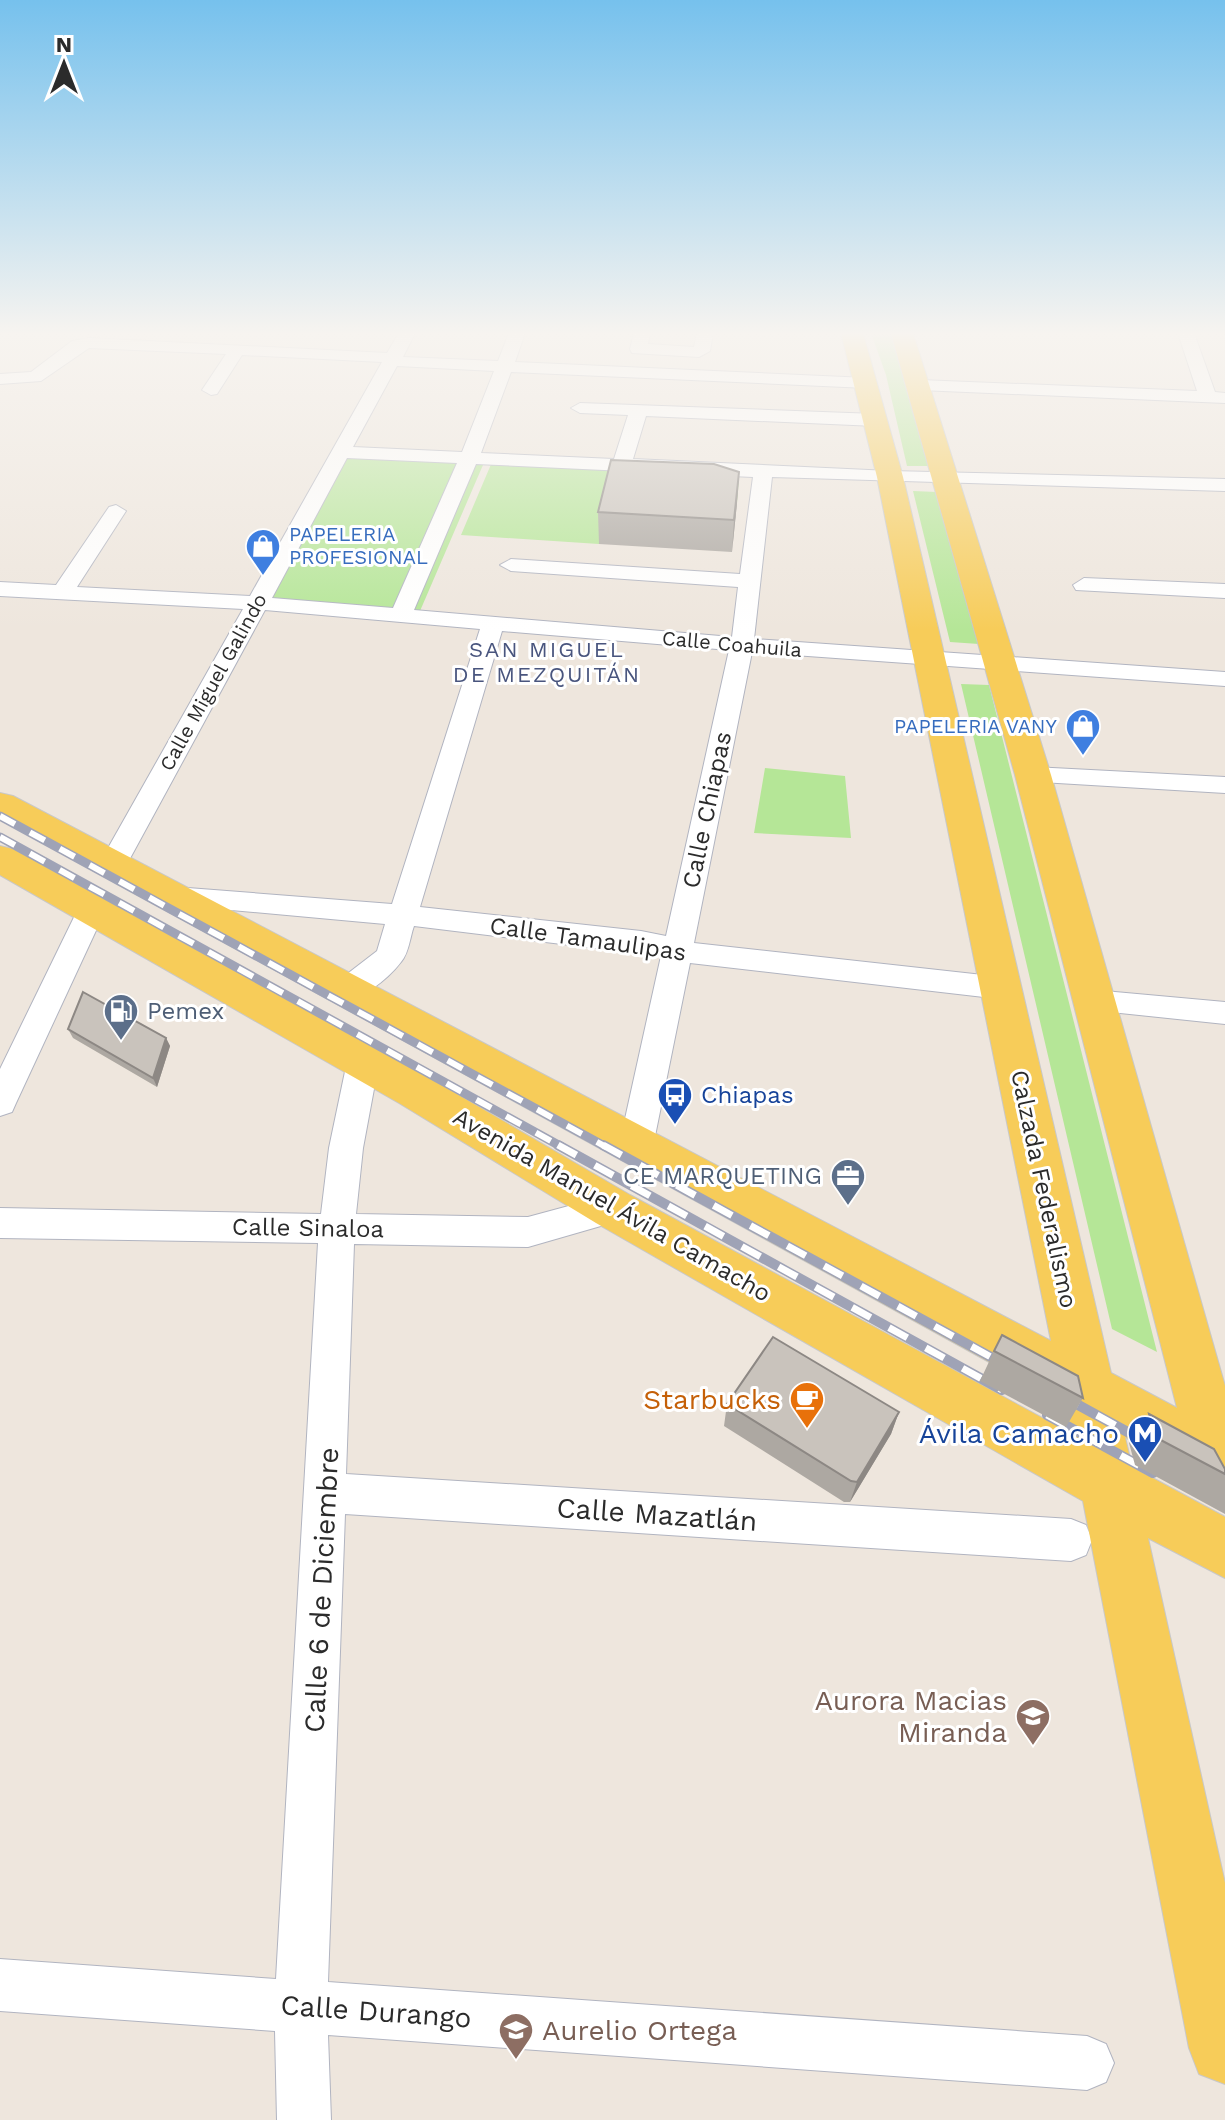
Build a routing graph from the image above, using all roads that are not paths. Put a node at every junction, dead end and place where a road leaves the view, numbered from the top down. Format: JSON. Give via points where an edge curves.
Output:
{"nodes":[{"id":1,"x":352,"y":432,"type":"edge"},
{"id":2,"x":479,"y":432,"type":"edge"},
{"id":3,"x":632,"y":432,"type":"edge"},
{"id":4,"x":879,"y":432,"type":"edge"},
{"id":5,"x":934,"y":432,"type":"edge"},
{"id":6,"x":341,"y":452,"type":"junction"},
{"id":7,"x":470,"y":456,"type":"junction"},
{"id":8,"x":622,"y":464,"type":"junction"},
{"id":9,"x":763,"y":471,"type":"junction"},
{"id":10,"x":890,"y":477,"type":"junction"},
{"id":11,"x":947,"y":478,"type":"junction"},
{"id":12,"x":1225,"y":485,"type":"edge"},
{"id":13,"x":116,"y":511,"type":"dead end"},
{"id":14,"x":511,"y":565,"type":"dead end"},
{"id":15,"x":750,"y":581,"type":"junction"},
{"id":16,"x":1084,"y":585,"type":"dead end"},
{"id":17,"x":0,"y":589,"type":"edge"},
{"id":18,"x":63,"y":591,"type":"junction"},
{"id":19,"x":1225,"y":591,"type":"edge"},
{"id":20,"x":256,"y":603,"type":"junction"},
{"id":21,"x":401,"y":615,"type":"junction"},
{"id":22,"x":493,"y":623,"type":"junction"},
{"id":23,"x":742,"y":645,"type":"junction"},
{"id":24,"x":930,"y":660,"type":"junction"},
{"id":25,"x":1001,"y":664,"type":"junction"},
{"id":26,"x":1225,"y":679,"type":"edge"},
{"id":27,"x":1033,"y":775,"type":"junction"},
{"id":28,"x":1225,"y":785,"type":"edge"},
{"id":29,"x":0,"y":804,"type":"edge"},
{"id":30,"x":0,"y":858,"type":"edge"},
{"id":31,"x":113,"y":864,"type":"junction"},
{"id":32,"x":175,"y":897,"type":"junction"},
{"id":33,"x":92,"y":909,"type":"junction"},
{"id":34,"x":402,"y":915,"type":"junction"},
{"id":35,"x":678,"y":948,"type":"junction"},
{"id":36,"x":1001,"y":988,"type":"junction"},
{"id":37,"x":349,"y":989,"type":"junction"},
{"id":38,"x":1093,"y":1001,"type":"junction"},
{"id":39,"x":1225,"y":1013,"type":"edge"},
{"id":40,"x":453,"y":1047,"type":"junction"},
{"id":41,"x":363,"y":1062,"type":"junction"},
{"id":42,"x":415,"y":1091,"type":"junction"},
{"id":43,"x":0,"y":1103,"type":"edge"},
{"id":44,"x":636,"y":1146,"type":"junction"},
{"id":45,"x":613,"y":1209,"type":"junction"},
{"id":46,"x":0,"y":1223,"type":"edge"},
{"id":47,"x":337,"y":1228,"type":"junction"},
{"id":48,"x":1086,"y":1387,"type":"junction"},
{"id":49,"x":1223,"y":1468,"type":"edge"},
{"id":50,"x":1108,"y":1485,"type":"junction"},
{"id":51,"x":325,"y":1493,"type":"junction"},
{"id":52,"x":1071,"y":1540,"type":"dead end"},
{"id":53,"x":1225,"y":1549,"type":"edge"},
{"id":54,"x":0,"y":1985,"type":"edge"},
{"id":55,"x":301,"y":2006,"type":"junction"},
{"id":56,"x":1225,"y":2048,"type":"edge"},
{"id":57,"x":1087,"y":2063,"type":"dead end"},
{"id":58,"x":304,"y":2120,"type":"edge"}],
"edges":[{"from":1,"to":6,"type":"street","name":"Calle Miguel Galindo"},
{"from":2,"to":7,"type":"street"},
{"from":3,"to":8,"type":"street"},
{"from":4,"to":10,"type":"main road","name":"Calzada Federalismo"},
{"from":5,"to":11,"type":"main road"},
{"from":6,"to":7,"type":"street"},
{"from":6,"to":20,"type":"street","name":"Calle Miguel Galindo"},
{"from":7,"to":8,"type":"street"},
{"from":7,"to":21,"type":"street"},
{"from":8,"to":9,"type":"street"},
{"from":9,"to":10,"type":"street"},
{"from":9,"to":15,"type":"street","name":"Calle Chiapas"},
{"from":10,"to":11,"type":"street"},
{"from":10,"to":24,"type":"main road","name":"Calzada Federalismo"},
{"from":11,"to":12,"type":"street"},
{"from":11,"to":25,"type":"main road"},
{"from":13,"to":18,"type":"street"},
{"from":14,"to":15,"type":"street"},
{"from":15,"to":23,"type":"street","name":"Calle Chiapas"},
{"from":16,"to":19,"type":"street"},
{"from":17,"to":18,"type":"street","name":"Calle Coahuila"},
{"from":18,"to":20,"type":"street","name":"Calle Coahuila"},
{"from":20,"to":21,"type":"street","name":"Calle Coahuila"},
{"from":20,"to":31,"type":"street","name":"Calle Miguel Galindo"},
{"from":21,"to":22,"type":"street","name":"Calle Coahuila"},
{"from":22,"to":23,"type":"street","name":"Calle Coahuila"},
{"from":22,"to":34,"type":"street"},
{"from":23,"to":24,"type":"street","name":"Calle Coahuila"},
{"from":23,"to":35,"type":"street","name":"Calle Chiapas"},
{"from":24,"to":25,"type":"street","name":"Calle Coahuila"},
{"from":24,"to":36,"type":"main road","name":"Calzada Federalismo"},
{"from":25,"to":26,"type":"street","name":"Calle Coahuila"},
{"from":25,"to":27,"type":"main road"},
{"from":27,"to":28,"type":"street"},
{"from":27,"to":38,"type":"main road"},
{"from":29,"to":31,"type":"main road"},
{"from":30,"to":33,"type":"main road","name":"Avenida Manuel Ávila Camacho"},
{"from":31,"to":32,"type":"main road"},
{"from":32,"to":34,"type":"street","name":"Calle Tamaulipas"},
{"from":32,"to":37,"type":"main road"},
{"from":33,"to":41,"type":"main road","name":"Avenida Manuel Ávila Camacho"},
{"from":33,"to":43,"type":"street"},
{"from":34,"to":35,"type":"street","name":"Calle Tamaulipas"},
{"from":34,"to":37,"type":"street","via":[[390,956]]},
{"from":35,"to":36,"type":"street","name":"Calle Tamaulipas"},
{"from":35,"to":44,"type":"street","name":"Calle Chiapas"},
{"from":36,"to":48,"type":"main road","name":"Calzada Federalismo"},
{"from":37,"to":40,"type":"main road"},
{"from":38,"to":39,"type":"street"},
{"from":38,"to":49,"type":"main road"},
{"from":40,"to":42,"type":"main road"},
{"from":40,"to":44,"type":"main road"},
{"from":41,"to":42,"type":"main road","name":"Avenida Manuel Ávila Camacho"},
{"from":41,"to":47,"type":"street","name":"Calle 6 de Diciembre"},
{"from":42,"to":45,"type":"main road","name":"Avenida Manuel Ávila Camacho"},
{"from":44,"to":48,"type":"main road"},
{"from":45,"to":47,"type":"street","name":"Calle Sinaloa","via":[[528,1232]]},
{"from":45,"to":50,"type":"main road","name":"Avenida Manuel Ávila Camacho"},
{"from":46,"to":47,"type":"street","name":"Calle Sinaloa"},
{"from":47,"to":51,"type":"street","name":"Calle 6 de Diciembre"},
{"from":48,"to":49,"type":"main road"},
{"from":48,"to":50,"type":"main road","name":"Calzada Federalismo"},
{"from":50,"to":53,"type":"main road","name":"Avenida Manuel Ávila Camacho"},
{"from":50,"to":56,"type":"main road","name":"Calzada Federalismo"},
{"from":51,"to":52,"type":"street","name":"Calle Mazatlán"},
{"from":51,"to":55,"type":"street","name":"Calle 6 de Diciembre"},
{"from":54,"to":55,"type":"street","name":"Calle Durango"},
{"from":55,"to":57,"type":"street","name":"Calle Durango"},
{"from":55,"to":58,"type":"street","name":"Calle 6 de Diciembre"}]}
